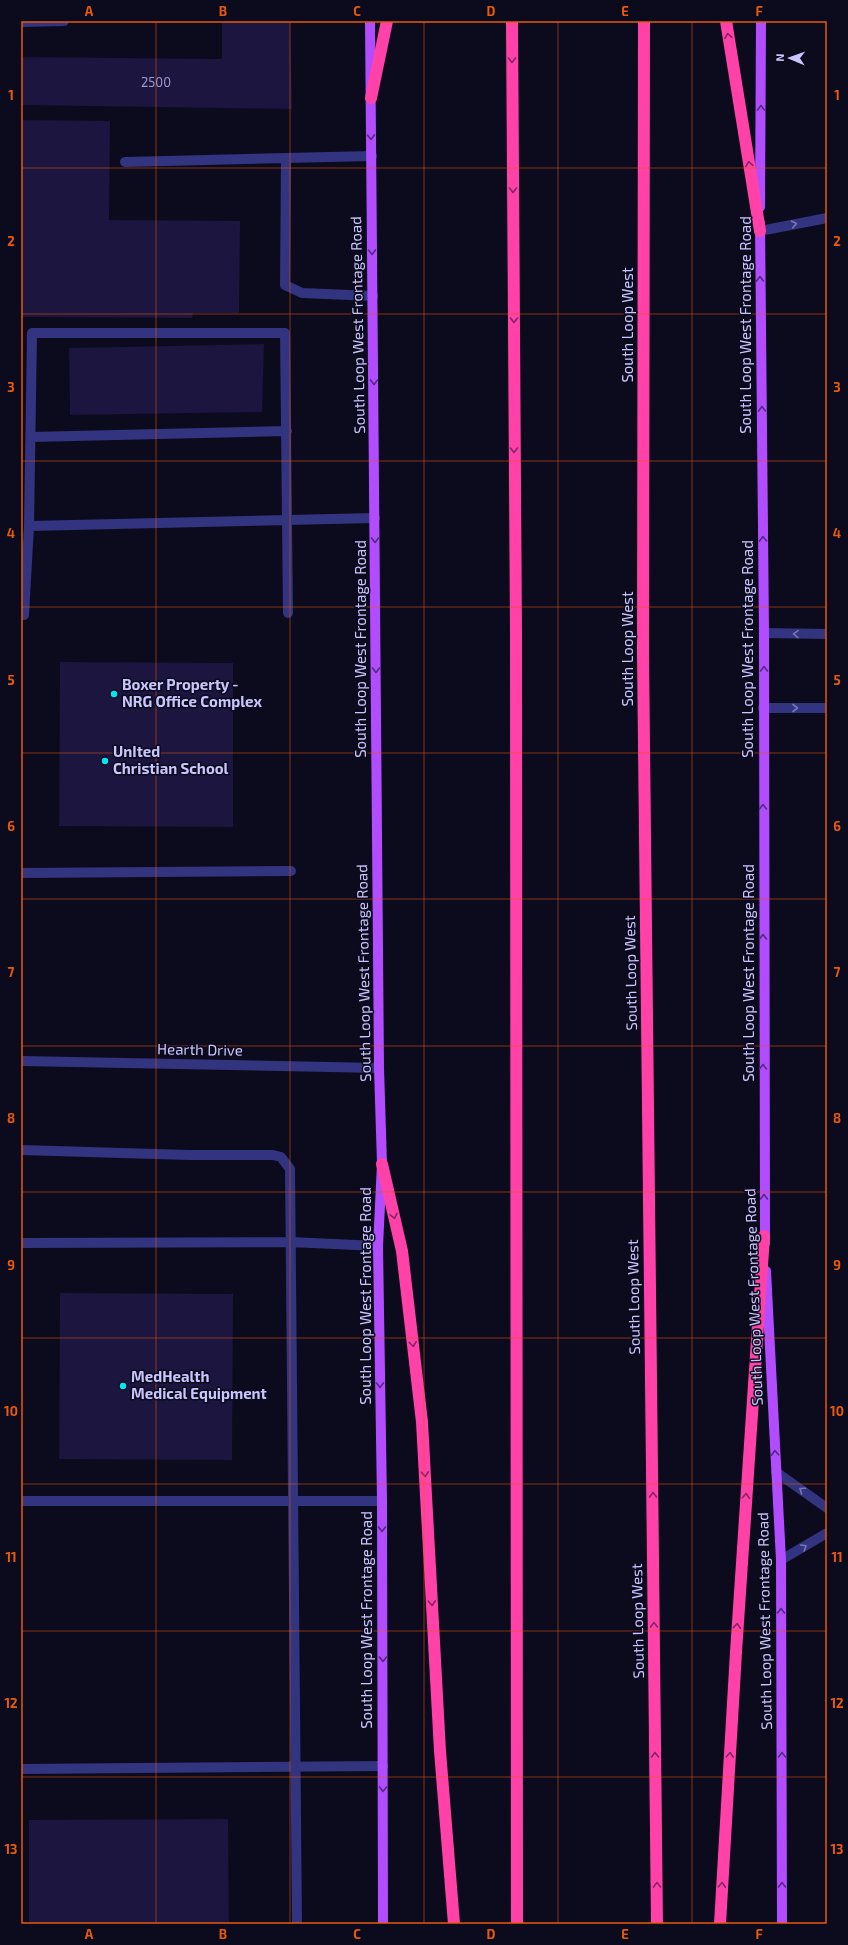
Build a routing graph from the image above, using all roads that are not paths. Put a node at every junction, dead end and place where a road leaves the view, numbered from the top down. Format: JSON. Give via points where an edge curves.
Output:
{"nodes":[{"id":1,"x":64,"y":21,"type":"edge"},
{"id":2,"x":370,"y":21,"type":"edge"},
{"id":3,"x":387,"y":21,"type":"edge"},
{"id":4,"x":512,"y":21,"type":"edge"},
{"id":5,"x":644,"y":21,"type":"edge"},
{"id":6,"x":726,"y":21,"type":"edge"},
{"id":7,"x":761,"y":21,"type":"edge"},
{"id":8,"x":21,"y":22,"type":"edge"},
{"id":9,"x":371,"y":98,"type":"junction"},
{"id":10,"x":372,"y":156,"type":"junction"},
{"id":11,"x":286,"y":158,"type":"junction"},
{"id":12,"x":125,"y":162,"type":"dead end"},
{"id":13,"x":827,"y":218,"type":"edge"},
{"id":14,"x":760,"y":231,"type":"junction"},
{"id":15,"x":373,"y":296,"type":"junction"},
{"id":16,"x":287,"y":430,"type":"junction"},
{"id":17,"x":31,"y":438,"type":"junction"},
{"id":18,"x":375,"y":518,"type":"junction"},
{"id":19,"x":288,"y":520,"type":"junction"},
{"id":20,"x":29,"y":526,"type":"junction"},
{"id":21,"x":288,"y":613,"type":"dead end"},
{"id":22,"x":24,"y":614,"type":"dead end"},
{"id":23,"x":764,"y":633,"type":"junction"},
{"id":24,"x":827,"y":634,"type":"edge"},
{"id":25,"x":764,"y":708,"type":"junction"},
{"id":26,"x":827,"y":708,"type":"edge"},
{"id":27,"x":291,"y":871,"type":"dead end"},
{"id":28,"x":21,"y":874,"type":"edge"},
{"id":29,"x":21,"y":1061,"type":"edge"},
{"id":30,"x":379,"y":1068,"type":"junction"},
{"id":31,"x":21,"y":1150,"type":"edge"},
{"id":32,"x":382,"y":1164,"type":"junction"},
{"id":33,"x":764,"y":1236,"type":"junction"},
{"id":34,"x":290,"y":1242,"type":"junction"},
{"id":35,"x":21,"y":1243,"type":"edge"},
{"id":36,"x":378,"y":1246,"type":"junction"},
{"id":37,"x":776,"y":1472,"type":"junction"},
{"id":38,"x":21,"y":1501,"type":"edge"},
{"id":39,"x":293,"y":1501,"type":"junction"},
{"id":40,"x":382,"y":1501,"type":"junction"},
{"id":41,"x":827,"y":1508,"type":"edge"},
{"id":42,"x":827,"y":1533,"type":"edge"},
{"id":43,"x":781,"y":1560,"type":"junction"},
{"id":44,"x":295,"y":1765,"type":"junction"},
{"id":45,"x":383,"y":1766,"type":"junction"},
{"id":46,"x":21,"y":1769,"type":"edge"},
{"id":47,"x":297,"y":1924,"type":"edge"},
{"id":48,"x":384,"y":1924,"type":"edge"},
{"id":49,"x":454,"y":1924,"type":"edge"},
{"id":50,"x":517,"y":1924,"type":"edge"},
{"id":51,"x":657,"y":1924,"type":"edge"},
{"id":52,"x":720,"y":1924,"type":"edge"},
{"id":53,"x":782,"y":1924,"type":"edge"}],
"edges":[{"from":1,"to":8,"type":"street"},
{"from":2,"to":9,"type":"main road","name":"South Loop West Frontage Road"},
{"from":3,"to":9,"type":"highway"},
{"from":4,"to":50,"type":"highway","one_way":true,"via":[[516,626]]},
{"from":51,"to":5,"type":"highway","name":"South Loop West","one_way":true,"via":[[643,654]]},
{"from":14,"to":6,"type":"highway","one_way":true},
{"from":14,"to":7,"type":"main road","name":"South Loop West Frontage Road","one_way":true},
{"from":9,"to":10,"type":"main road","name":"South Loop West Frontage Road","one_way":true},
{"from":10,"to":11,"type":"street"},
{"from":10,"to":15,"type":"main road","name":"South Loop West Frontage Road","one_way":true},
{"from":11,"to":12,"type":"street"},
{"from":11,"to":15,"type":"street","via":[[285,285],[302,293]]},
{"from":14,"to":13,"type":"street","one_way":true},
{"from":23,"to":14,"type":"main road","name":"South Loop West Frontage Road","one_way":true},
{"from":15,"to":18,"type":"main road","name":"South Loop West Frontage Road","one_way":true},
{"from":16,"to":17,"type":"street"},
{"from":16,"to":17,"type":"street","via":[[285,333],[32,334]]},
{"from":16,"to":19,"type":"street"},
{"from":17,"to":20,"type":"street"},
{"from":18,"to":19,"type":"street"},
{"from":18,"to":30,"type":"main road","name":"South Loop West Frontage Road","one_way":true},
{"from":19,"to":20,"type":"street"},
{"from":19,"to":21,"type":"street"},
{"from":20,"to":22,"type":"street"},
{"from":24,"to":23,"type":"street","one_way":true},
{"from":25,"to":23,"type":"main road","name":"South Loop West Frontage Road","one_way":true},
{"from":25,"to":26,"type":"street","one_way":true},
{"from":33,"to":25,"type":"main road","name":"South Loop West Frontage Road","one_way":true},
{"from":27,"to":28,"type":"street"},
{"from":29,"to":30,"type":"street","name":"Hearth Drive"},
{"from":30,"to":32,"type":"main road","name":"South Loop West Frontage Road"},
{"from":31,"to":34,"type":"street","via":[[189,1155],[273,1154],[281,1157],[290,1169]]},
{"from":32,"to":36,"type":"main road","name":"South Loop West Frontage Road"},
{"from":32,"to":49,"type":"highway","one_way":true,"via":[[402,1251],[422,1422],[440,1751]]},
{"from":37,"to":33,"type":"main road","name":"South Loop West Frontage Road","one_way":true},
{"from":52,"to":33,"type":"highway","one_way":true},
{"from":34,"to":35,"type":"street"},
{"from":34,"to":36,"type":"street"},
{"from":34,"to":39,"type":"street"},
{"from":36,"to":40,"type":"main road","name":"South Loop West Frontage Road","one_way":true},
{"from":41,"to":37,"type":"street","one_way":true},
{"from":37,"to":43,"type":"main road","name":"South Loop West Frontage Road"},
{"from":38,"to":39,"type":"street"},
{"from":39,"to":40,"type":"street"},
{"from":39,"to":44,"type":"street"},
{"from":40,"to":45,"type":"main road","name":"South Loop West Frontage Road","one_way":true},
{"from":43,"to":42,"type":"street","one_way":true},
{"from":53,"to":43,"type":"main road","name":"South Loop West Frontage Road","one_way":true},
{"from":44,"to":45,"type":"street"},
{"from":44,"to":46,"type":"street"},
{"from":44,"to":47,"type":"street"},
{"from":45,"to":48,"type":"main road","name":"South Loop West Frontage Road","one_way":true}]}
